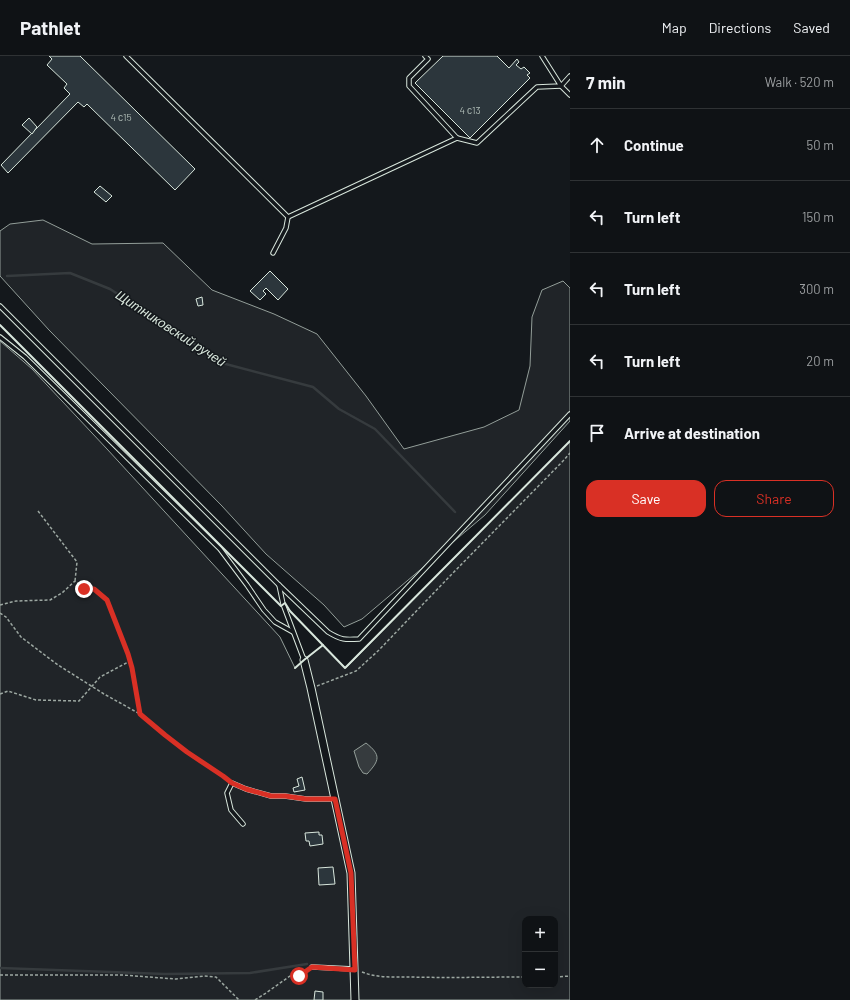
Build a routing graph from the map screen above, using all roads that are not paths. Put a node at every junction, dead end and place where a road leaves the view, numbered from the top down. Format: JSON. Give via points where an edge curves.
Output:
{"nodes":[{"id":1,"x":126,"y":56,"type":"edge"},
{"id":2,"x":425,"y":56,"type":"edge"},
{"id":3,"x":542,"y":56,"type":"edge"},
{"id":4,"x":570,"y":76,"type":"edge"},
{"id":5,"x":561,"y":86,"type":"junction"},
{"id":6,"x":570,"y":95,"type":"edge"},
{"id":7,"x":457,"y":138,"type":"junction"},
{"id":8,"x":288,"y":217,"type":"junction"},
{"id":9,"x":273,"y":253,"type":"dead end"},
{"id":10,"x":0,"y":306,"type":"edge"},
{"id":11,"x":0,"y":337,"type":"edge"},
{"id":12,"x":570,"y":414,"type":"edge"},
{"id":13,"x":278,"y":584,"type":"junction"},
{"id":14,"x":293,"y":632,"type":"junction"},
{"id":15,"x":304,"y":660,"type":"joint"},
{"id":16,"x":335,"y":799,"type":"junction"},
{"id":17,"x":243,"y":824,"type":"dead end"},
{"id":18,"x":312,"y":967,"type":"road end"},
{"id":19,"x":355,"y":970,"type":"junction"},
{"id":20,"x":355,"y":1000,"type":"edge"}],
"edges":[{"from":1,"to":8,"type":"lane"},
{"from":2,"to":7,"type":"lane","via":[[428,59],[409,78],[409,86]]},
{"from":3,"to":5,"type":"lane"},
{"from":4,"to":5,"type":"lane"},
{"from":5,"to":6,"type":"lane"},
{"from":5,"to":7,"type":"lane","via":[[537,86],[478,143]]},
{"from":7,"to":8,"type":"lane"},
{"from":8,"to":9,"type":"lane","via":[[286,228]]},
{"from":10,"to":13,"type":"lane"},
{"from":11,"to":14,"type":"lane","via":[[25,357],[220,549],[264,610],[275,622]]},
{"from":12,"to":13,"type":"lane","via":[[359,639],[346,640],[328,632]]},
{"from":13,"to":14,"type":"lane"},
{"from":14,"to":15,"type":"lane"},
{"from":15,"to":16,"type":"street"},
{"from":16,"to":17,"type":"lane","via":[[271,796],[232,783],[227,793],[231,810]]},
{"from":16,"to":19,"type":"street","via":[[351,873]]},
{"from":18,"to":19,"type":"lane"},
{"from":19,"to":20,"type":"street"}]}
